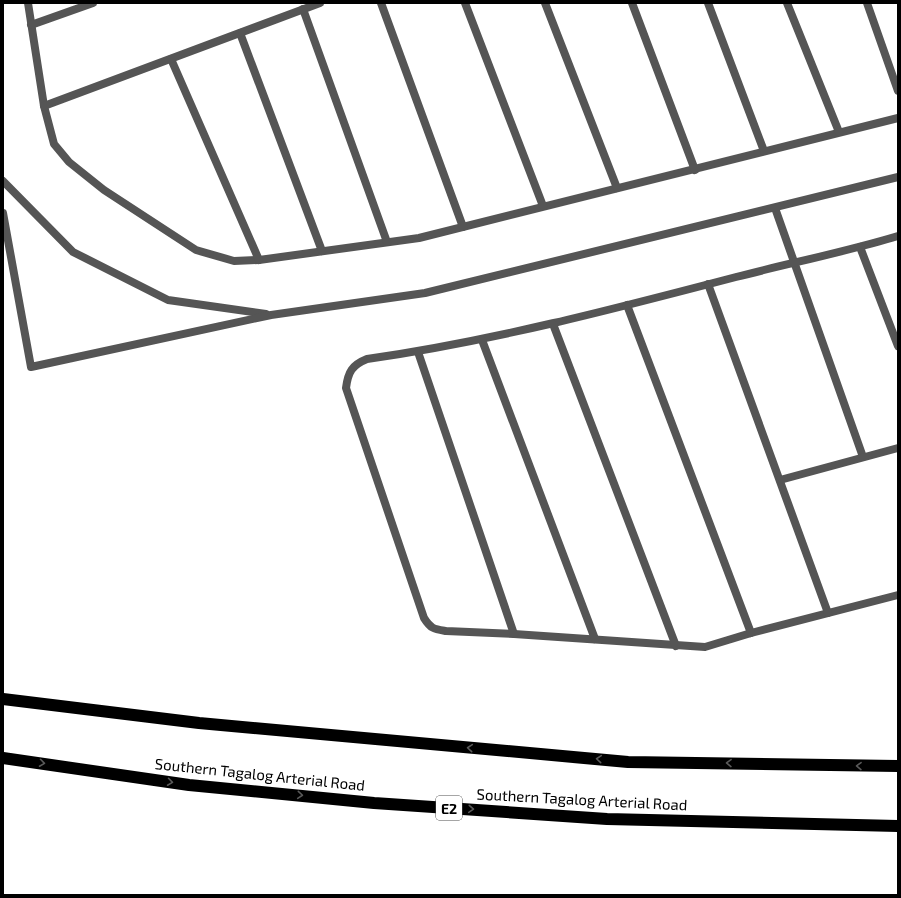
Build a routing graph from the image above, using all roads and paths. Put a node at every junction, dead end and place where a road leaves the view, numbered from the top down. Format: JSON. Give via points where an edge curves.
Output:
{"nodes":[{"id":1,"x":28,"y":3,"type":"edge"},
{"id":2,"x":93,"y":3,"type":"edge"},
{"id":3,"x":320,"y":3,"type":"edge"},
{"id":4,"x":381,"y":3,"type":"edge"},
{"id":5,"x":465,"y":3,"type":"edge"},
{"id":6,"x":545,"y":3,"type":"edge"},
{"id":7,"x":632,"y":3,"type":"edge"},
{"id":8,"x":708,"y":3,"type":"edge"},
{"id":9,"x":787,"y":3,"type":"edge"},
{"id":10,"x":867,"y":3,"type":"edge"},
{"id":11,"x":303,"y":9,"type":"junction"},
{"id":12,"x":31,"y":25,"type":"junction"},
{"id":13,"x":240,"y":33,"type":"junction"},
{"id":14,"x":171,"y":59,"type":"junction"},
{"id":15,"x":898,"y":91,"type":"edge"},
{"id":16,"x":44,"y":106,"type":"junction"},
{"id":17,"x":898,"y":118,"type":"edge"},
{"id":18,"x":839,"y":132,"type":"junction"},
{"id":19,"x":764,"y":151,"type":"junction"},
{"id":20,"x":695,"y":170,"type":"junction"},
{"id":21,"x":898,"y":177,"type":"edge"},
{"id":22,"x":3,"y":181,"type":"edge"},
{"id":23,"x":617,"y":188,"type":"junction"},
{"id":24,"x":543,"y":206,"type":"junction"},
{"id":25,"x":775,"y":208,"type":"junction"},
{"id":26,"x":3,"y":213,"type":"edge"},
{"id":27,"x":463,"y":227,"type":"junction"},
{"id":28,"x":898,"y":236,"type":"edge"},
{"id":29,"x":387,"y":242,"type":"junction"},
{"id":30,"x":860,"y":247,"type":"junction"},
{"id":31,"x":322,"y":251,"type":"junction"},
{"id":32,"x":259,"y":260,"type":"junction"},
{"id":33,"x":793,"y":262,"type":"junction"},
{"id":34,"x":708,"y":284,"type":"junction"},
{"id":35,"x":627,"y":305,"type":"junction"},
{"id":36,"x":271,"y":315,"type":"junction"},
{"id":37,"x":553,"y":324,"type":"junction"},
{"id":38,"x":482,"y":340,"type":"junction"},
{"id":39,"x":898,"y":346,"type":"edge"},
{"id":40,"x":418,"y":352,"type":"junction"},
{"id":41,"x":898,"y":448,"type":"edge"},
{"id":42,"x":863,"y":457,"type":"junction"},
{"id":43,"x":780,"y":480,"type":"junction"},
{"id":44,"x":898,"y":595,"type":"edge"},
{"id":45,"x":828,"y":613,"type":"junction"},
{"id":46,"x":751,"y":633,"type":"junction"},
{"id":47,"x":514,"y":634,"type":"junction"},
{"id":48,"x":595,"y":639,"type":"junction"},
{"id":49,"x":676,"y":646,"type":"junction"},
{"id":50,"x":3,"y":699,"type":"edge"},
{"id":51,"x":3,"y":758,"type":"edge"},
{"id":52,"x":898,"y":766,"type":"edge"},
{"id":53,"x":898,"y":826,"type":"edge"}],
"edges":[{"from":1,"to":12,"type":"street"},
{"from":2,"to":12,"type":"street"},
{"from":3,"to":11,"type":"street"},
{"from":4,"to":27,"type":"street"},
{"from":5,"to":24,"type":"street"},
{"from":6,"to":23,"type":"street"},
{"from":7,"to":20,"type":"street"},
{"from":8,"to":19,"type":"street"},
{"from":9,"to":18,"type":"street"},
{"from":10,"to":15,"type":"street"},
{"from":11,"to":13,"type":"street"},
{"from":11,"to":29,"type":"street"},
{"from":12,"to":16,"type":"street"},
{"from":13,"to":14,"type":"street"},
{"from":13,"to":31,"type":"street"},
{"from":14,"to":16,"type":"street"},
{"from":14,"to":32,"type":"street"},
{"from":16,"to":32,"type":"street","via":[[54,144],[69,162],[104,190],[196,250],[234,260]]},
{"from":17,"to":18,"type":"street"},
{"from":18,"to":19,"type":"street"},
{"from":19,"to":20,"type":"street"},
{"from":20,"to":23,"type":"street"},
{"from":21,"to":25,"type":"street"},
{"from":22,"to":36,"type":"street","via":[[73,252],[168,300]]},
{"from":23,"to":24,"type":"street"},
{"from":24,"to":27,"type":"street"},
{"from":25,"to":33,"type":"street"},
{"from":25,"to":36,"type":"street","via":[[425,293]]},
{"from":26,"to":36,"type":"street","via":[[31,367]]},
{"from":27,"to":29,"type":"street","via":[[419,238]]},
{"from":28,"to":30,"type":"street"},
{"from":29,"to":31,"type":"street"},
{"from":30,"to":33,"type":"street"},
{"from":30,"to":39,"type":"street"},
{"from":31,"to":32,"type":"street"},
{"from":33,"to":34,"type":"street"},
{"from":33,"to":42,"type":"street"},
{"from":34,"to":35,"type":"street"},
{"from":34,"to":43,"type":"street"},
{"from":35,"to":37,"type":"street"},
{"from":35,"to":46,"type":"street"},
{"from":37,"to":38,"type":"street"},
{"from":37,"to":49,"type":"street"},
{"from":38,"to":40,"type":"street"},
{"from":38,"to":48,"type":"street"},
{"from":40,"to":47,"type":"street"},
{"from":40,"to":47,"type":"street","via":[[367,359],[357,363],[351,369],[346,388],[424,618],[430,627],[446,632]]},
{"from":41,"to":42,"type":"street"},
{"from":42,"to":43,"type":"street"},
{"from":43,"to":45,"type":"street"},
{"from":44,"to":45,"type":"street"},
{"from":45,"to":46,"type":"street"},
{"from":46,"to":49,"type":"street","via":[[705,647]]},
{"from":47,"to":48,"type":"street"},
{"from":48,"to":49,"type":"street"},
{"from":52,"to":50,"type":"highway","one_way":true,"via":[[628,762],[199,723]]},
{"from":51,"to":53,"type":"highway","name":"Southern Tagalog Arterial Road","number":"E2","one_way":true,"via":[[189,785],[374,803],[607,819]]}]}
